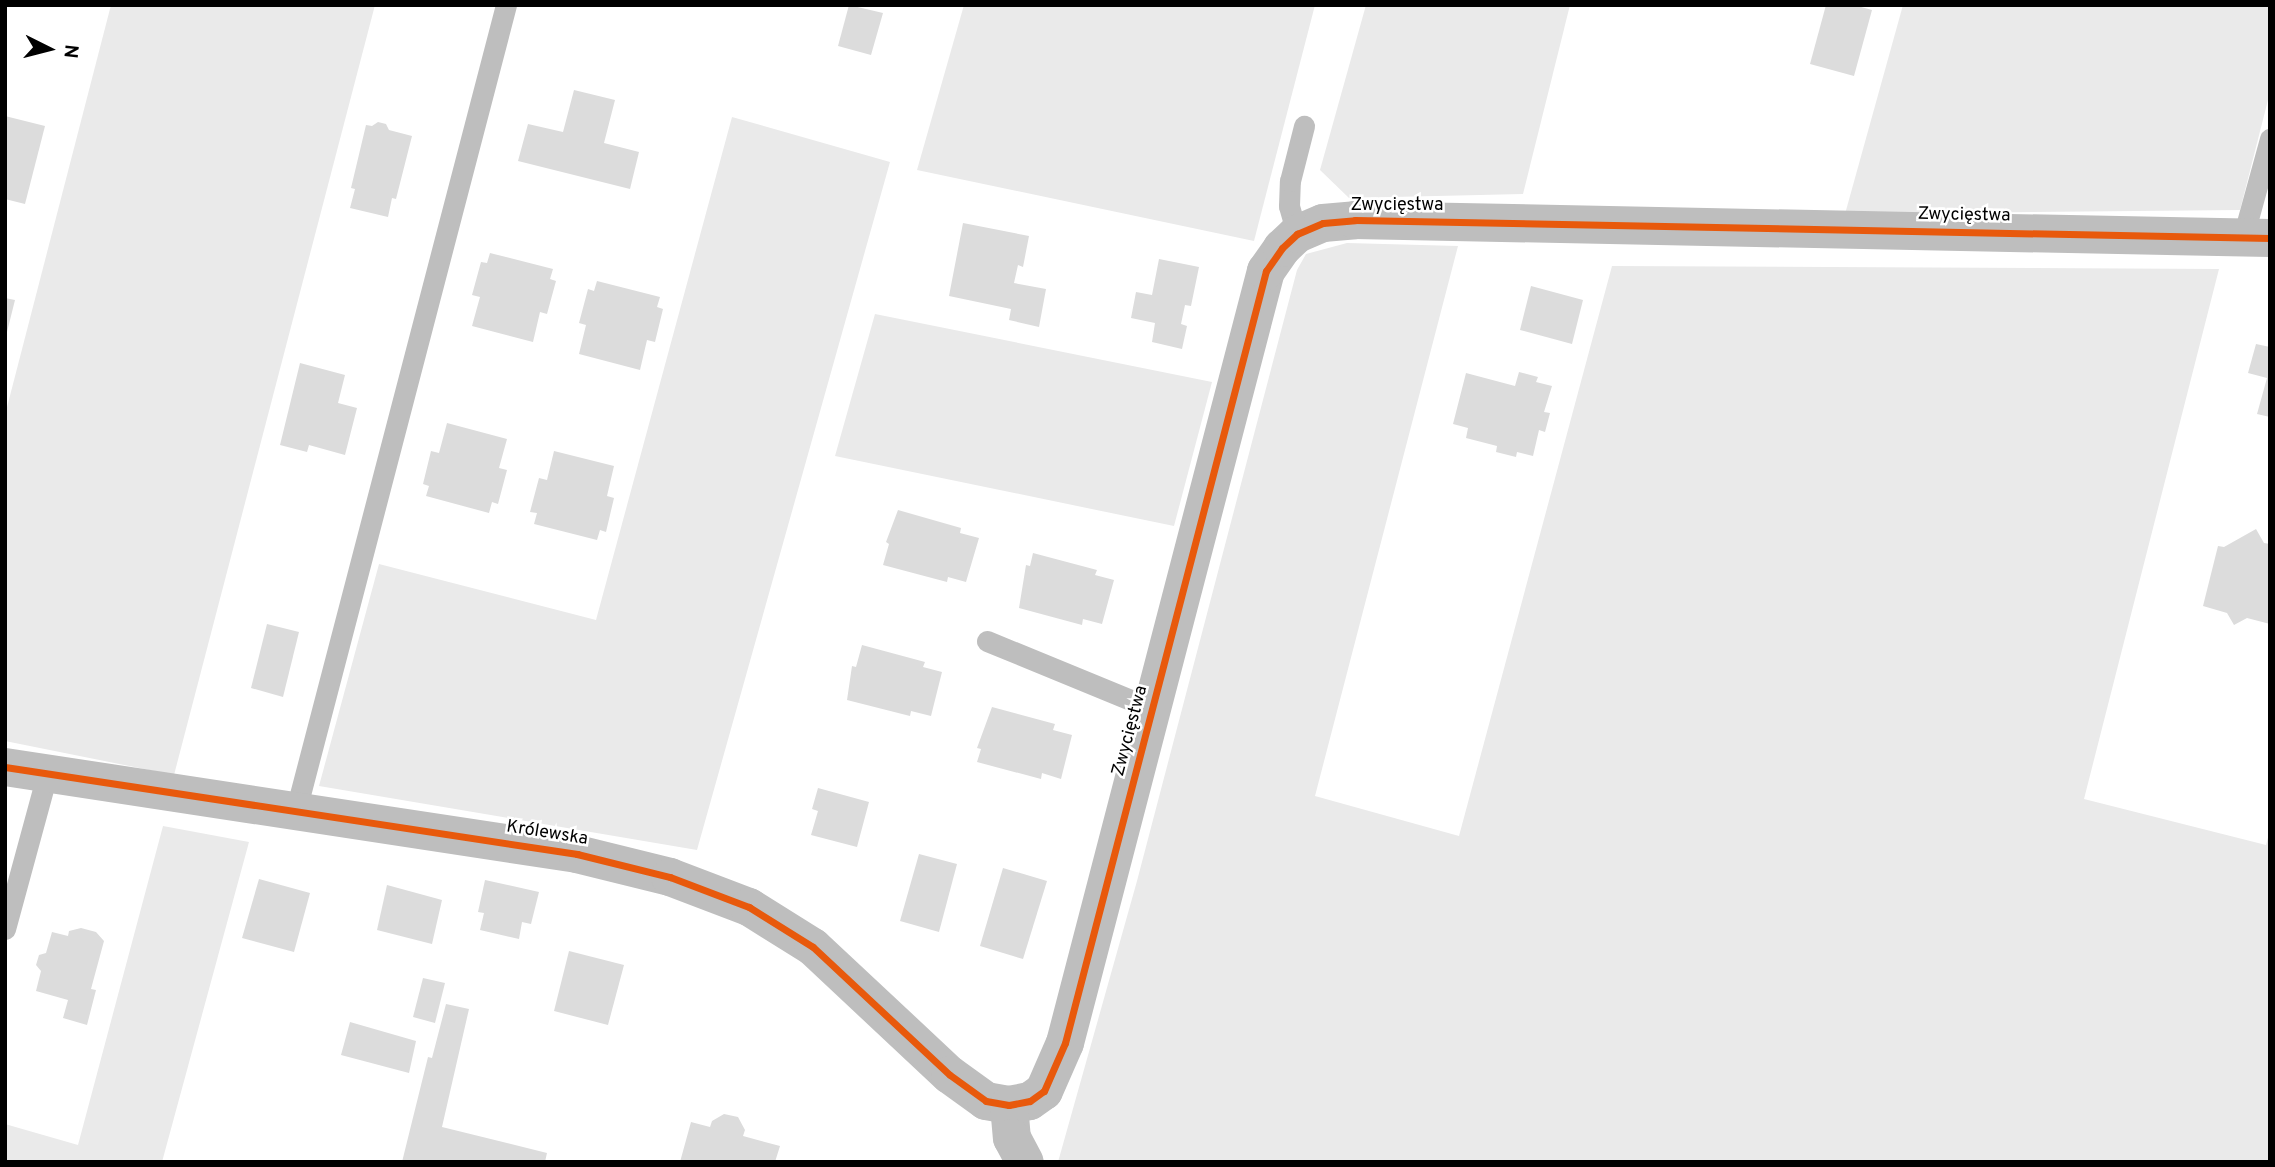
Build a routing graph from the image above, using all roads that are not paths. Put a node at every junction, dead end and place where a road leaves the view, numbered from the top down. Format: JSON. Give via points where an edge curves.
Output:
{"nodes":[{"id":1,"x":506,"y":5,"type":"edge"},
{"id":2,"x":1304,"y":126,"type":"dead end"},
{"id":3,"x":2270,"y":139,"type":"edge"},
{"id":4,"x":1297,"y":234,"type":"junction"},
{"id":5,"x":2256,"y":238,"type":"edge"},
{"id":6,"x":987,"y":641,"type":"dead end"},
{"id":7,"x":1153,"y":709,"type":"junction"},
{"id":8,"x":5,"y":768,"type":"edge"},
{"id":9,"x":47,"y":774,"type":"junction"},
{"id":10,"x":296,"y":810,"type":"junction"},
{"id":11,"x":5,"y":929,"type":"edge"},
{"id":12,"x":1009,"y":1105,"type":"junction"},
{"id":13,"x":1025,"y":1162,"type":"edge"}],
"edges":[{"from":1,"to":10,"type":"lane"},
{"from":2,"to":4,"type":"lane","via":[[1290,181],[1289,206]]},
{"from":3,"to":5,"type":"lane"},
{"from":4,"to":5,"type":"street","name":"Zwycięstwa","via":[[1323,223],[1355,220]]},
{"from":4,"to":7,"type":"street","name":"Zwycięstwa","via":[[1266,271]]},
{"from":6,"to":7,"type":"lane"},
{"from":7,"to":12,"type":"street","name":"Zwycięstwa","via":[[1058,1063],[1044,1091],[1030,1101]]},
{"from":8,"to":9,"type":"street","name":"Królewska"},
{"from":9,"to":10,"type":"street","name":"Królewska"},
{"from":9,"to":11,"type":"lane"},
{"from":10,"to":12,"type":"street","name":"Królewska","via":[[622,864],[749,907],[782,925],[839,968],[950,1075],[986,1101]]},
{"from":12,"to":13,"type":"street","via":[[1012,1138]]}]}
